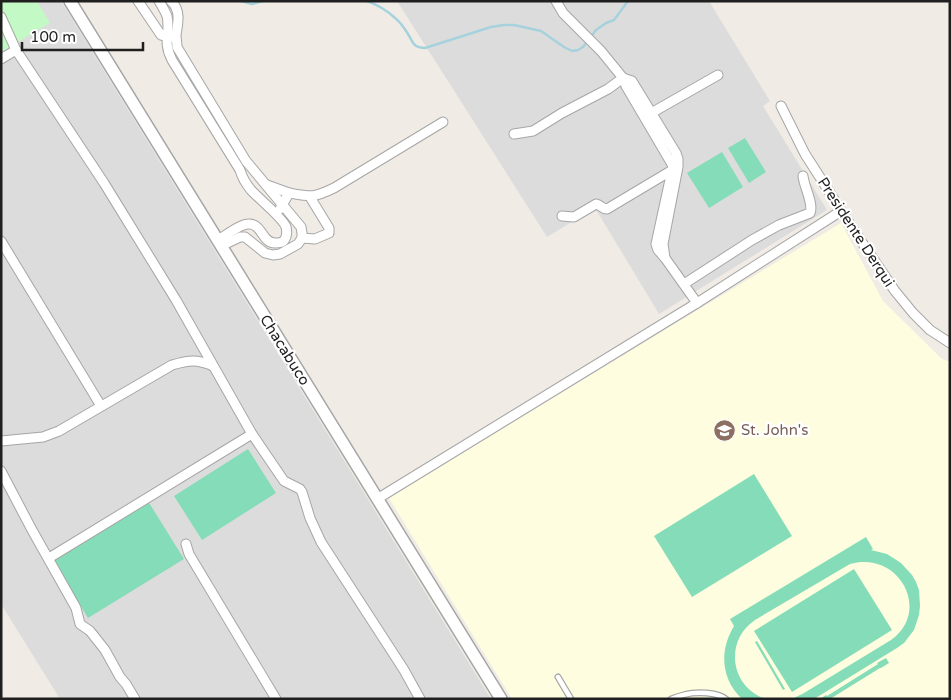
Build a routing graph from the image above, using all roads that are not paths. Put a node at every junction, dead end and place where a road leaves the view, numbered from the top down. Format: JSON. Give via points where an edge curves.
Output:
{"nodes":[{"id":1,"x":70,"y":1,"type":"edge"},
{"id":2,"x":138,"y":1,"type":"edge"},
{"id":3,"x":159,"y":1,"type":"edge"},
{"id":4,"x":171,"y":1,"type":"edge"},
{"id":5,"x":556,"y":1,"type":"edge"},
{"id":6,"x":1,"y":16,"type":"edge"},
{"id":7,"x":172,"y":37,"type":"junction"},
{"id":8,"x":16,"y":50,"type":"junction"},
{"id":9,"x":1,"y":59,"type":"edge"},
{"id":10,"x":718,"y":75,"type":"dead end"},
{"id":11,"x":623,"y":78,"type":"junction"},
{"id":12,"x":781,"y":106,"type":"dead end"},
{"id":13,"x":648,"y":115,"type":"junction"},
{"id":14,"x":443,"y":122,"type":"dead end"},
{"id":15,"x":514,"y":134,"type":"dead end"},
{"id":16,"x":675,"y":168,"type":"junction"},
{"id":17,"x":252,"y":170,"type":"junction"},
{"id":18,"x":803,"y":176,"type":"dead end"},
{"id":19,"x":242,"y":177,"type":"junction"},
{"id":20,"x":262,"y":182,"type":"junction"},
{"id":21,"x":248,"y":187,"type":"junction"},
{"id":22,"x":289,"y":193,"type":"junction"},
{"id":23,"x":310,"y":197,"type":"junction"},
{"id":24,"x":283,"y":206,"type":"junction"},
{"id":25,"x":841,"y":211,"type":"junction"},
{"id":26,"x":276,"y":215,"type":"junction"},
{"id":27,"x":562,"y":216,"type":"dead end"},
{"id":28,"x":302,"y":238,"type":"junction"},
{"id":29,"x":1,"y":241,"type":"edge"},
{"id":30,"x":219,"y":243,"type":"junction"},
{"id":31,"x":684,"y":284,"type":"junction"},
{"id":32,"x":697,"y":303,"type":"junction"},
{"id":33,"x":950,"y":343,"type":"edge"},
{"id":34,"x":213,"y":366,"type":"junction"},
{"id":35,"x":101,"y":406,"type":"junction"},
{"id":36,"x":252,"y":434,"type":"junction"},
{"id":37,"x":1,"y":441,"type":"edge"},
{"id":38,"x":1,"y":471,"type":"edge"},
{"id":39,"x":377,"y":499,"type":"junction"},
{"id":40,"x":186,"y":544,"type":"dead end"},
{"id":41,"x":49,"y":558,"type":"junction"},
{"id":42,"x":558,"y":677,"type":"dead end"},
{"id":43,"x":134,"y":699,"type":"edge"},
{"id":44,"x":276,"y":699,"type":"edge"},
{"id":45,"x":420,"y":699,"type":"edge"},
{"id":46,"x":500,"y":699,"type":"edge"},
{"id":47,"x":571,"y":699,"type":"edge"},
{"id":48,"x":671,"y":699,"type":"edge"},
{"id":49,"x":726,"y":699,"type":"edge"}],
"edges":[{"from":1,"to":30,"type":"street","name":"Chacabuco"},
{"from":2,"to":7,"type":"street","via":[[160,35]]},
{"from":3,"to":7,"type":"street"},
{"from":4,"to":7,"type":"street","via":[[179,22]]},
{"from":5,"to":11,"type":"street","via":[[563,13]]},
{"from":6,"to":8,"type":"street"},
{"from":7,"to":17,"type":"street"},
{"from":7,"to":19,"type":"street","via":[[167,45],[172,60]]},
{"from":8,"to":9,"type":"street"},
{"from":8,"to":34,"type":"street","via":[[104,183]]},
{"from":10,"to":13,"type":"street"},
{"from":11,"to":13,"type":"street","via":[[632,82]]},
{"from":11,"to":15,"type":"street","via":[[532,132]]},
{"from":12,"to":25,"type":"street","name":"Presidente Derqui","via":[[805,154]]},
{"from":13,"to":16,"type":"street"},
{"from":14,"to":23,"type":"street","via":[[334,188]]},
{"from":16,"to":27,"type":"street","via":[[607,209],[596,204],[574,217]]},
{"from":16,"to":31,"type":"street","via":[[656,244]]},
{"from":17,"to":19,"type":"street"},
{"from":17,"to":20,"type":"street"},
{"from":18,"to":31,"type":"street","via":[[812,210],[810,213],[752,240]]},
{"from":19,"to":21,"type":"street"},
{"from":20,"to":21,"type":"street"},
{"from":20,"to":22,"type":"street"},
{"from":20,"to":24,"type":"street"},
{"from":21,"to":26,"type":"street"},
{"from":22,"to":23,"type":"street"},
{"from":22,"to":24,"type":"street"},
{"from":23,"to":28,"type":"street","via":[[329,233],[315,239]]},
{"from":24,"to":26,"type":"street"},
{"from":24,"to":28,"type":"street","via":[[301,227]]},
{"from":25,"to":32,"type":"street"},
{"from":25,"to":33,"type":"street","name":"Presidente Derqui","via":[[907,306],[930,330]]},
{"from":26,"to":30,"type":"street","via":[[286,228],[285,240],[281,243],[266,240],[254,224],[241,226]]},
{"from":28,"to":30,"type":"street","via":[[298,244],[273,255],[265,253],[245,237]]},
{"from":29,"to":35,"type":"street"},
{"from":30,"to":39,"type":"street","name":"Chacabuco"},
{"from":31,"to":32,"type":"street"},
{"from":32,"to":39,"type":"street"},
{"from":34,"to":35,"type":"street","via":[[198,361],[172,365]]},
{"from":34,"to":36,"type":"street"},
{"from":35,"to":37,"type":"street","via":[[50,434]]},
{"from":36,"to":41,"type":"street"},
{"from":36,"to":45,"type":"street","via":[[284,481],[302,492],[321,542]]},
{"from":38,"to":41,"type":"street"},
{"from":39,"to":46,"type":"street","name":"Chacabuco"},
{"from":40,"to":44,"type":"street"},
{"from":41,"to":43,"type":"street","via":[[76,608],[80,624],[105,650]]},
{"from":42,"to":47,"type":"lane"},
{"from":48,"to":49,"type":"lane","via":[[693,692]]}]}
